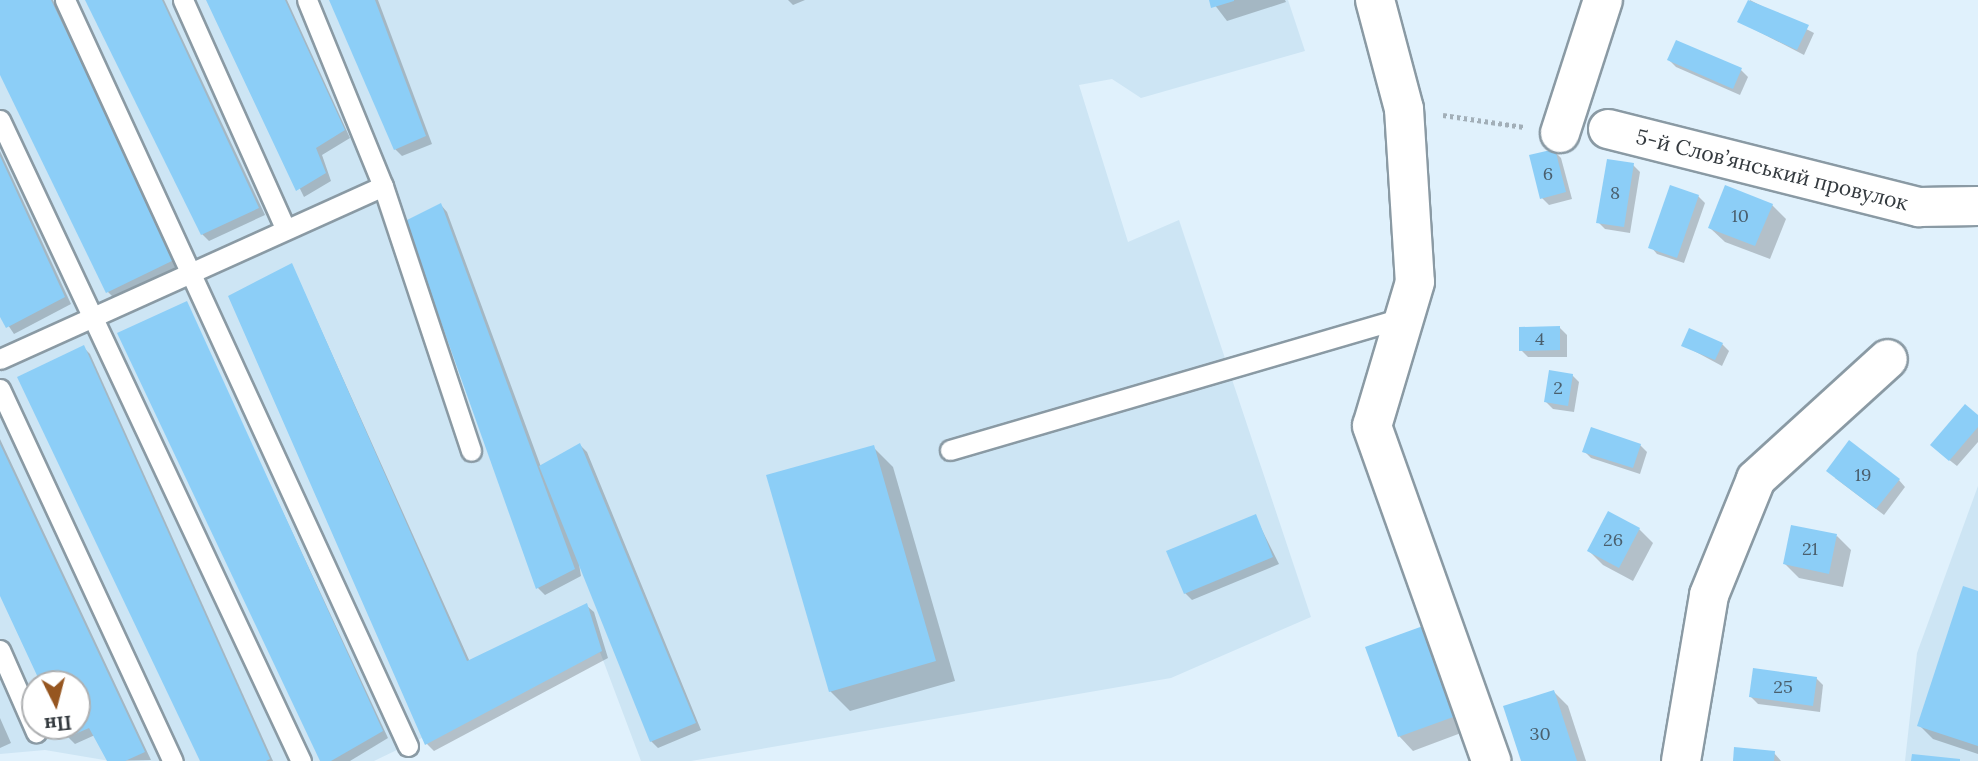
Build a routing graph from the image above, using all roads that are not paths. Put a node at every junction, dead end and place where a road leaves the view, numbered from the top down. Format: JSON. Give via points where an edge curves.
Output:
{"nodes":[{"id":1,"x":65,"y":0,"type":"edge"},
{"id":2,"x":183,"y":0,"type":"edge"},
{"id":3,"x":307,"y":0,"type":"edge"},
{"id":4,"x":1375,"y":0,"type":"edge"},
{"id":5,"x":1603,"y":0,"type":"edge"},
{"id":6,"x":0,"y":120,"type":"edge"},
{"id":7,"x":1608,"y":129,"type":"dead end"},
{"id":8,"x":1560,"y":133,"type":"road end"},
{"id":9,"x":383,"y":186,"type":"junction"},
{"id":10,"x":1978,"y":206,"type":"edge"},
{"id":11,"x":285,"y":228,"type":"junction"},
{"id":12,"x":193,"y":270,"type":"junction"},
{"id":13,"x":94,"y":317,"type":"junction"},
{"id":14,"x":1405,"y":317,"type":"junction"},
{"id":15,"x":0,"y":359,"type":"edge"},
{"id":16,"x":1888,"y":359,"type":"dead end"},
{"id":17,"x":0,"y":389,"type":"edge"},
{"id":18,"x":950,"y":450,"type":"dead end"},
{"id":19,"x":471,"y":451,"type":"dead end"},
{"id":20,"x":0,"y":650,"type":"edge"},
{"id":21,"x":21,"y":698,"type":"edge"},
{"id":22,"x":408,"y":746,"type":"dead end"},
{"id":23,"x":173,"y":761,"type":"edge"},
{"id":24,"x":301,"y":761,"type":"edge"},
{"id":25,"x":1490,"y":761,"type":"edge"},
{"id":26,"x":1681,"y":761,"type":"edge"}],
"edges":[{"from":1,"to":12,"type":"lane"},
{"from":2,"to":11,"type":"lane"},
{"from":3,"to":9,"type":"lane"},
{"from":4,"to":14,"type":"street","via":[[1404,109],[1416,282]]},
{"from":5,"to":8,"type":"street"},
{"from":6,"to":13,"type":"lane"},
{"from":7,"to":10,"type":"street","name":"5-й Слов’янський провулок","via":[[1919,207]]},
{"from":9,"to":11,"type":"lane"},
{"from":9,"to":19,"type":"lane"},
{"from":11,"to":12,"type":"lane"},
{"from":12,"to":13,"type":"lane"},
{"from":12,"to":22,"type":"lane"},
{"from":13,"to":15,"type":"lane"},
{"from":13,"to":24,"type":"lane"},
{"from":14,"to":18,"type":"lane"},
{"from":14,"to":25,"type":"street","via":[[1372,426]]},
{"from":16,"to":26,"type":"street","via":[[1756,479],[1709,595]]},
{"from":17,"to":23,"type":"lane"},
{"from":20,"to":21,"type":"lane"}]}
